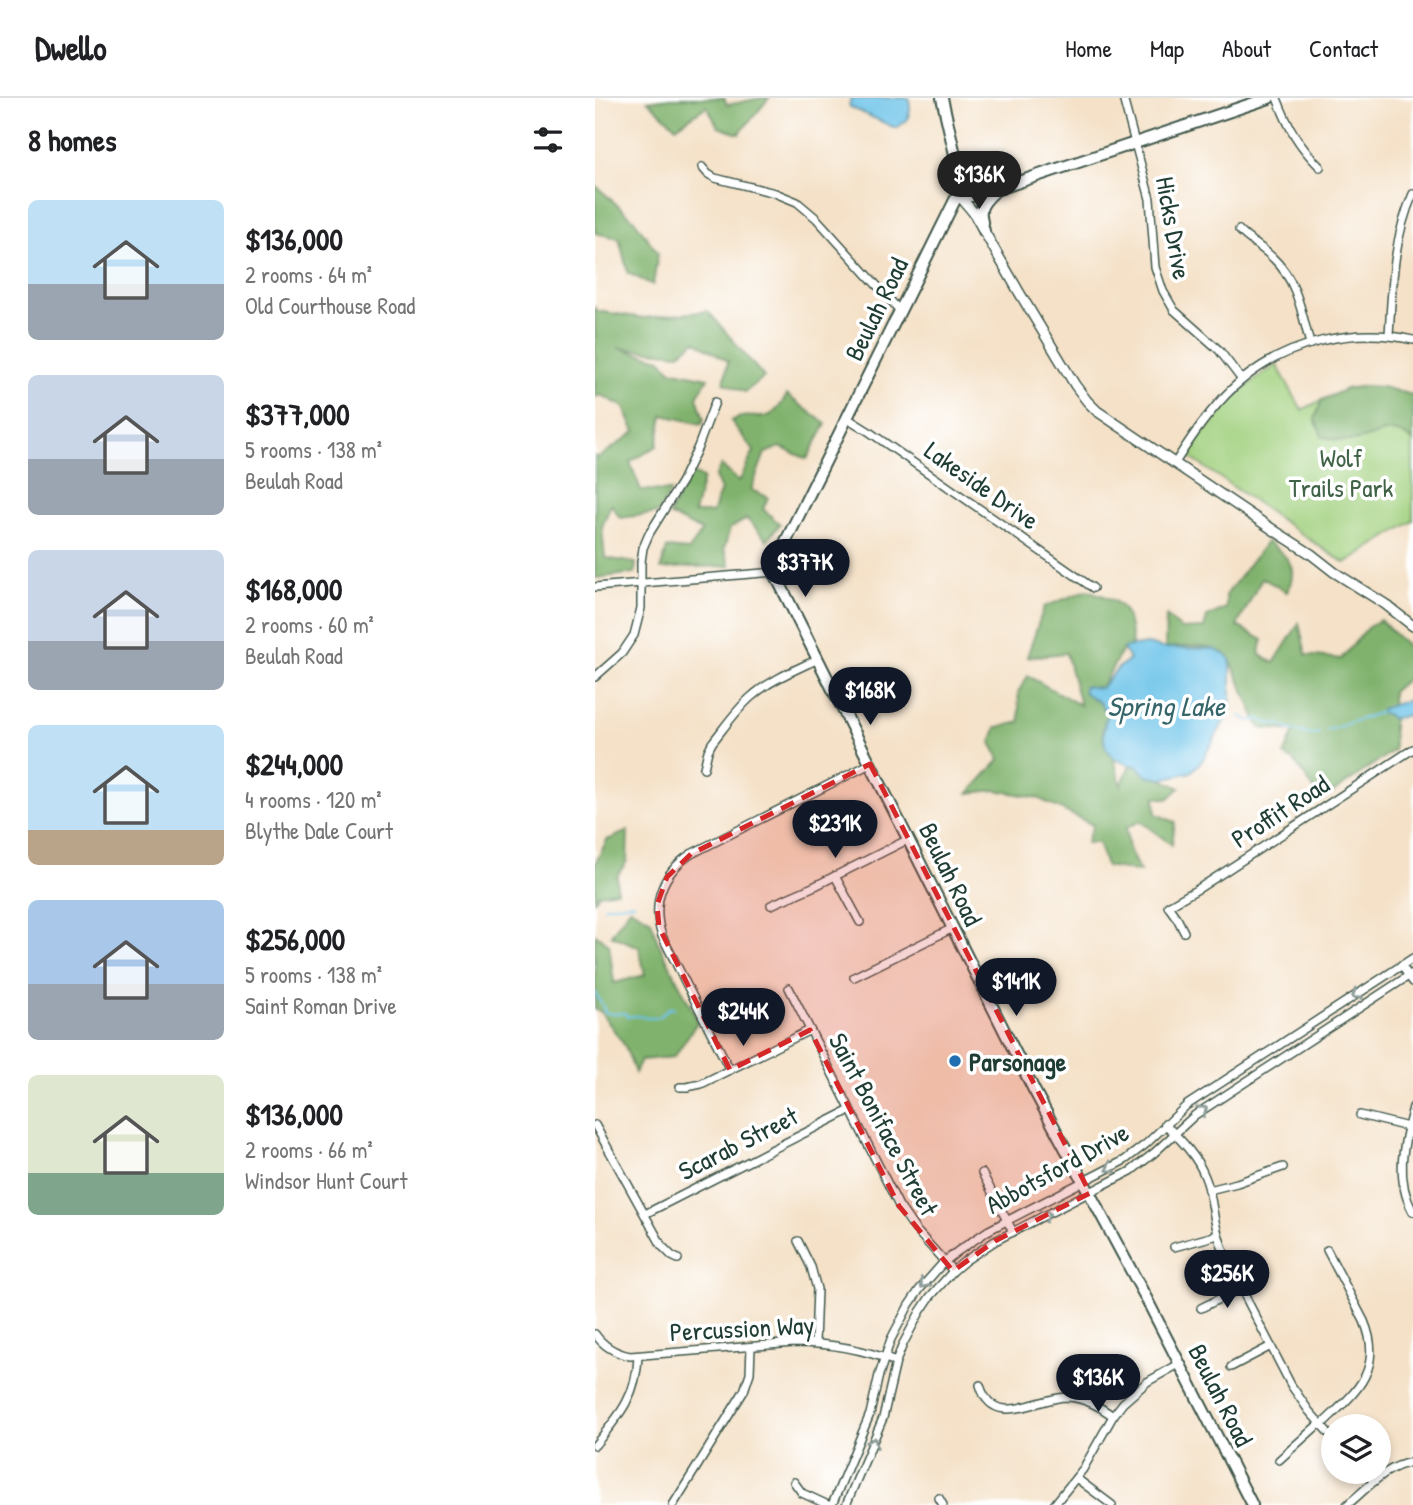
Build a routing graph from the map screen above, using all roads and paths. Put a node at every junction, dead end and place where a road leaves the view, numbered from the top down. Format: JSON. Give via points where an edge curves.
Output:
{"nodes":[{"id":1,"x":942,"y":98,"type":"edge"},
{"id":2,"x":1123,"y":98,"type":"edge"},
{"id":3,"x":1269,"y":98,"type":"edge"},
{"id":4,"x":1277,"y":98,"type":"edge"},
{"id":5,"x":1135,"y":144,"type":"junction"},
{"id":6,"x":702,"y":167,"type":"dead end"},
{"id":7,"x":1320,"y":167,"type":"dead end"},
{"id":8,"x":997,"y":190,"type":"junction"},
{"id":9,"x":958,"y":194,"type":"junction"},
{"id":10,"x":1413,"y":194,"type":"edge"},
{"id":11,"x":1239,"y":230,"type":"dead end"},
{"id":12,"x":984,"y":231,"type":"junction"},
{"id":13,"x":900,"y":311,"type":"junction"},
{"id":14,"x":1389,"y":335,"type":"junction"},
{"id":15,"x":1413,"y":340,"type":"edge"},
{"id":16,"x":1310,"y":344,"type":"junction"},
{"id":17,"x":1242,"y":380,"type":"junction"},
{"id":18,"x":715,"y":402,"type":"dead end"},
{"id":19,"x":847,"y":418,"type":"junction"},
{"id":20,"x":1175,"y":463,"type":"junction"},
{"id":21,"x":775,"y":572,"type":"junction"},
{"id":22,"x":641,"y":583,"type":"junction"},
{"id":23,"x":595,"y":587,"type":"edge"},
{"id":24,"x":1093,"y":588,"type":"dead end"},
{"id":25,"x":1413,"y":626,"type":"edge"},
{"id":26,"x":818,"y":659,"type":"junction"},
{"id":27,"x":595,"y":677,"type":"edge"},
{"id":28,"x":1413,"y":749,"type":"edge"},
{"id":29,"x":870,"y":764,"type":"junction"},
{"id":30,"x":704,"y":768,"type":"dead end"},
{"id":31,"x":909,"y":839,"type":"junction"},
{"id":32,"x":835,"y":876,"type":"junction"},
{"id":33,"x":771,"y":905,"type":"dead end"},
{"id":34,"x":860,"y":922,"type":"dead end"},
{"id":35,"x":953,"y":928,"type":"junction"},
{"id":36,"x":1184,"y":932,"type":"dead end"},
{"id":37,"x":1413,"y":958,"type":"edge"},
{"id":38,"x":1401,"y":965,"type":"junction"},
{"id":39,"x":854,"y":977,"type":"dead end"},
{"id":40,"x":1411,"y":977,"type":"edge"},
{"id":41,"x":789,"y":988,"type":"dead end"},
{"id":42,"x":810,"y":1030,"type":"junction"},
{"id":43,"x":730,"y":1070,"type":"junction"},
{"id":44,"x":680,"y":1087,"type":"dead end"},
{"id":45,"x":1413,"y":1107,"type":"edge"},
{"id":46,"x":851,"y":1110,"type":"junction"},
{"id":47,"x":1360,"y":1115,"type":"dead end"},
{"id":48,"x":1165,"y":1124,"type":"junction"},
{"id":49,"x":595,"y":1125,"type":"edge"},
{"id":50,"x":1408,"y":1127,"type":"junction"},
{"id":51,"x":1174,"y":1133,"type":"junction"},
{"id":52,"x":1283,"y":1167,"type":"dead end"},
{"id":53,"x":982,"y":1173,"type":"dead end"},
{"id":54,"x":1083,"y":1182,"type":"junction"},
{"id":55,"x":1209,"y":1190,"type":"junction"},
{"id":56,"x":1090,"y":1193,"type":"junction"},
{"id":57,"x":1413,"y":1212,"type":"edge"},
{"id":58,"x":645,"y":1214,"type":"junction"},
{"id":59,"x":1007,"y":1221,"type":"junction"},
{"id":60,"x":1013,"y":1233,"type":"junction"},
{"id":61,"x":1218,"y":1235,"type":"junction"},
{"id":62,"x":798,"y":1241,"type":"dead end"},
{"id":63,"x":1174,"y":1247,"type":"dead end"},
{"id":64,"x":1327,"y":1250,"type":"dead end"},
{"id":65,"x":678,"y":1259,"type":"dead end"},
{"id":66,"x":945,"y":1262,"type":"junction"},
{"id":67,"x":953,"y":1271,"type":"junction"},
{"id":68,"x":1241,"y":1288,"type":"junction"},
{"id":69,"x":1201,"y":1308,"type":"dead end"},
{"id":70,"x":595,"y":1334,"type":"edge"},
{"id":71,"x":815,"y":1343,"type":"junction"},
{"id":72,"x":1271,"y":1346,"type":"junction"},
{"id":73,"x":751,"y":1347,"type":"junction"},
{"id":74,"x":638,"y":1356,"type":"junction"},
{"id":75,"x":884,"y":1357,"type":"junction"},
{"id":76,"x":896,"y":1362,"type":"junction"},
{"id":77,"x":1179,"y":1364,"type":"junction"},
{"id":78,"x":1231,"y":1367,"type":"dead end"},
{"id":79,"x":980,"y":1385,"type":"dead end"},
{"id":80,"x":1332,"y":1414,"type":"edge"},
{"id":81,"x":1113,"y":1416,"type":"junction"},
{"id":82,"x":1321,"y":1424,"type":"joint"},
{"id":83,"x":595,"y":1446,"type":"edge"},
{"id":84,"x":1279,"y":1460,"type":"dead end"},
{"id":85,"x":1413,"y":1462,"type":"edge"},
{"id":86,"x":1391,"y":1471,"type":"edge"},
{"id":87,"x":1076,"y":1478,"type":"junction"},
{"id":88,"x":794,"y":1482,"type":"dead end"},
{"id":89,"x":1372,"y":1484,"type":"edge"},
{"id":90,"x":673,"y":1505,"type":"edge"},
{"id":91,"x":830,"y":1505,"type":"edge"},
{"id":92,"x":846,"y":1505,"type":"edge"},
{"id":93,"x":1054,"y":1505,"type":"edge"},
{"id":94,"x":1112,"y":1505,"type":"edge"},
{"id":95,"x":1252,"y":1505,"type":"edge"},
{"id":96,"x":1347,"y":1505,"type":"edge"}],
"edges":[{"from":1,"to":9,"type":"main road","name":"Beulah Road","via":[[959,172]]},
{"from":2,"to":5,"type":"street","name":"Hicks Drive"},
{"from":3,"to":5,"type":"main road"},
{"from":4,"to":7,"type":"street","via":[[1295,139]]},
{"from":5,"to":8,"type":"main road"},
{"from":5,"to":17,"type":"street","name":"Hicks Drive","via":[[1150,199],[1155,267],[1163,291],[1174,310],[1219,350]]},
{"from":6,"to":13,"type":"street","via":[[715,178],[775,193],[801,205]]},
{"from":8,"to":9,"type":"main road","via":[[973,196]]},
{"from":8,"to":12,"type":"main road","via":[[981,207]]},
{"from":9,"to":12,"type":"street"},
{"from":9,"to":13,"type":"main road","name":"Beulah Road"},
{"from":10,"to":14,"type":"street","via":[[1396,246]]},
{"from":11,"to":16,"type":"street","via":[[1287,274]]},
{"from":12,"to":20,"type":"street","via":[[1087,401]]},
{"from":13,"to":19,"type":"main road","name":"Beulah Road"},
{"from":14,"to":15,"type":"street"},
{"from":14,"to":16,"type":"street"},
{"from":16,"to":17,"type":"street","via":[[1268,362]]},
{"from":17,"to":20,"type":"street","via":[[1218,404]]},
{"from":18,"to":22,"type":"street","via":[[682,481],[642,548]]},
{"from":19,"to":21,"type":"main road","name":"Beulah Road"},
{"from":19,"to":24,"type":"street","name":"Lakeside Drive"},
{"from":20,"to":25,"type":"street"},
{"from":21,"to":22,"type":"street"},
{"from":21,"to":26,"type":"main road","name":"Beulah Road"},
{"from":22,"to":23,"type":"street"},
{"from":22,"to":27,"type":"street","via":[[639,618],[631,641]]},
{"from":26,"to":29,"type":"main road","name":"Beulah Road"},
{"from":26,"to":30,"type":"street","via":[[776,680],[741,706],[712,743]]},
{"from":28,"to":36,"type":"street","name":"Proffit Road","via":[[1168,906]]},
{"from":29,"to":31,"type":"main road","name":"Beulah Road"},
{"from":29,"to":43,"type":"street","via":[[688,856],[662,886],[657,916],[662,936]]},
{"from":31,"to":32,"type":"street"},
{"from":31,"to":35,"type":"main road","name":"Beulah Road"},
{"from":32,"to":33,"type":"street"},
{"from":32,"to":34,"type":"street"},
{"from":35,"to":39,"type":"street"},
{"from":35,"to":54,"type":"main road","name":"Beulah Road"},
{"from":37,"to":38,"type":"street","name":"Abbotsford Drive"},
{"from":38,"to":40,"type":"street"},
{"from":38,"to":48,"type":"street","name":"Abbotsford Drive","one_way":true},
{"from":51,"to":40,"type":"street","name":"Abbotsford Drive","one_way":true},
{"from":41,"to":42,"type":"street","name":"Saint Boniface Street"},
{"from":42,"to":43,"type":"street"},
{"from":42,"to":46,"type":"street","name":"Saint Boniface Street"},
{"from":43,"to":44,"type":"street","via":[[695,1086]]},
{"from":45,"to":50,"type":"street"},
{"from":46,"to":58,"type":"street","name":"Scarab Street"},
{"from":46,"to":66,"type":"street","name":"Saint Boniface Street","via":[[905,1216]]},
{"from":47,"to":50,"type":"street"},
{"from":48,"to":51,"type":"street"},
{"from":48,"to":54,"type":"street","name":"Abbotsford Drive","one_way":true,"via":[[1134,1154]]},
{"from":49,"to":58,"type":"street"},
{"from":50,"to":57,"type":"street","via":[[1401,1170]]},
{"from":51,"to":55,"type":"street","via":[[1199,1164]]},
{"from":51,"to":56,"type":"street","name":"Abbotsford Drive","via":[[1141,1164]]},
{"from":52,"to":55,"type":"street"},
{"from":53,"to":59,"type":"street"},
{"from":54,"to":56,"type":"main road","name":"Beulah Road"},
{"from":54,"to":59,"type":"street","name":"Abbotsford Drive"},
{"from":55,"to":61,"type":"street"},
{"from":60,"to":56,"type":"street","name":"Abbotsford Drive","one_way":true},
{"from":56,"to":77,"type":"main road","name":"Beulah Road"},
{"from":58,"to":65,"type":"street","via":[[662,1246]]},
{"from":59,"to":60,"type":"street"},
{"from":59,"to":66,"type":"street","name":"Abbotsford Drive"},
{"from":60,"to":67,"type":"street","name":"Abbotsford Drive"},
{"from":61,"to":63,"type":"street"},
{"from":61,"to":68,"type":"street"},
{"from":62,"to":71,"type":"street","via":[[817,1289]]},
{"from":64,"to":80,"type":"street","via":[[1371,1341],[1368,1371],[1358,1390]]},
{"from":66,"to":67,"type":"street","name":"Saint Boniface Street"},
{"from":66,"to":75,"type":"street","name":"Abbotsford Drive","one_way":true,"via":[[909,1305]]},
{"from":67,"to":76,"type":"street","name":"Abbotsford Drive","via":[[920,1312]]},
{"from":68,"to":69,"type":"street"},
{"from":68,"to":72,"type":"street"},
{"from":70,"to":74,"type":"street","name":"Percussion Way","via":[[612,1350]]},
{"from":71,"to":73,"type":"street","name":"Percussion Way"},
{"from":71,"to":75,"type":"street","name":"Percussion Way"},
{"from":72,"to":78,"type":"street"},
{"from":72,"to":82,"type":"street","via":[[1300,1400]]},
{"from":73,"to":74,"type":"street","name":"Percussion Way"},
{"from":73,"to":90,"type":"street","via":[[744,1391]]},
{"from":74,"to":83,"type":"street","via":[[628,1403]]},
{"from":75,"to":76,"type":"street","name":"Percussion Way"},
{"from":75,"to":91,"type":"street","name":"Abbotsford Drive","via":[[870,1414]]},
{"from":92,"to":76,"type":"street","name":"Abbotsford Drive","one_way":true,"via":[[883,1418]]},
{"from":77,"to":81,"type":"street","via":[[1140,1388]]},
{"from":77,"to":95,"type":"main road","name":"Beulah Road"},
{"from":79,"to":81,"type":"street","via":[[989,1403],[1003,1409],[1069,1397],[1089,1401]]},
{"from":81,"to":87,"type":"street"},
{"from":82,"to":84,"type":"street"},
{"from":85,"to":86,"type":"street"},
{"from":87,"to":93,"type":"street"},
{"from":87,"to":94,"type":"street"},
{"from":88,"to":91,"type":"street","via":[[802,1493]]},
{"from":89,"to":96,"type":"street"}]}
